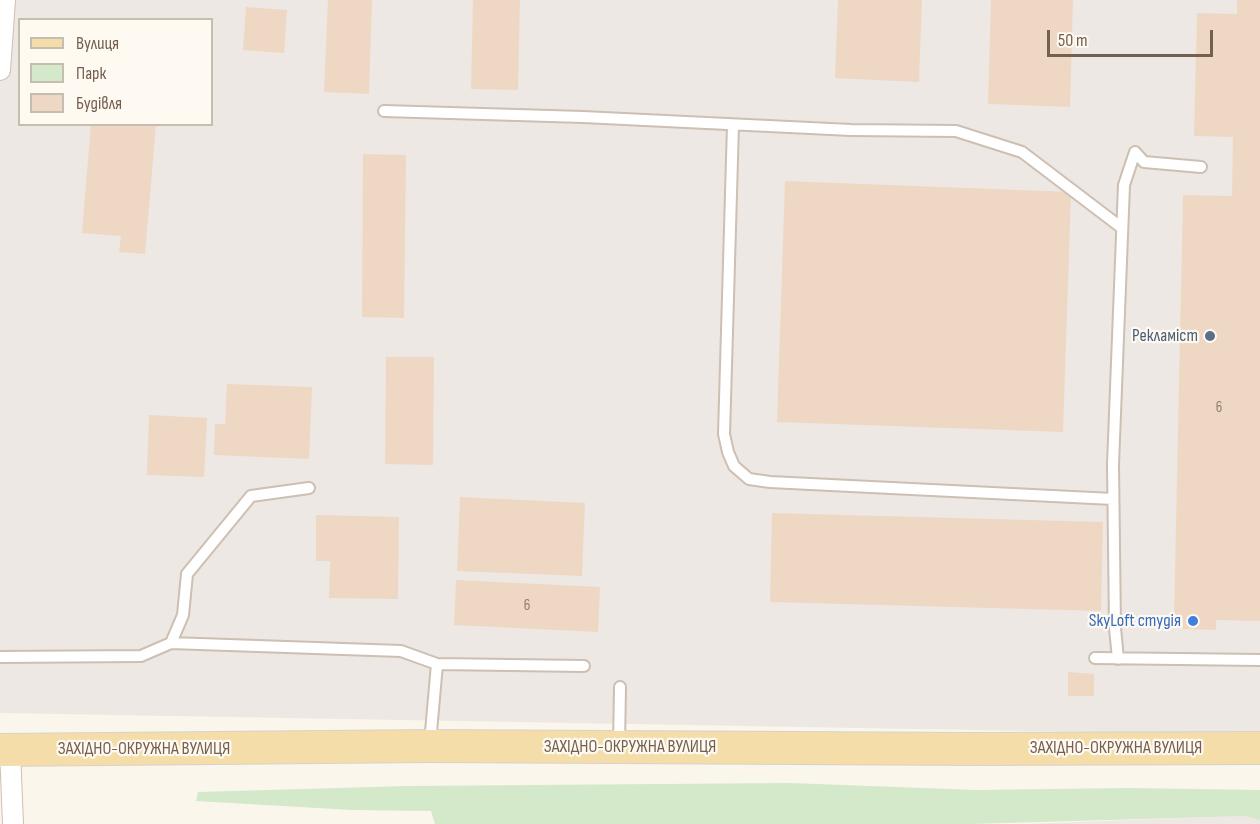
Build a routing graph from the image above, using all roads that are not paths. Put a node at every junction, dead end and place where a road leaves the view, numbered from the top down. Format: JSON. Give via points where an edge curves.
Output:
{"nodes":[{"id":1,"x":5,"y":0,"type":"edge"},
{"id":2,"x":0,"y":70,"type":"edge"},
{"id":3,"x":384,"y":111,"type":"dead end"},
{"id":4,"x":733,"y":125,"type":"junction"},
{"id":5,"x":1201,"y":167,"type":"dead end"},
{"id":6,"x":1122,"y":228,"type":"junction"},
{"id":7,"x":309,"y":489,"type":"dead end"},
{"id":8,"x":1113,"y":499,"type":"junction"},
{"id":9,"x":171,"y":643,"type":"junction"},
{"id":10,"x":0,"y":657,"type":"edge"},
{"id":11,"x":1095,"y":658,"type":"dead end"},
{"id":12,"x":1118,"y":659,"type":"junction"},
{"id":13,"x":1260,"y":660,"type":"edge"},
{"id":14,"x":437,"y":664,"type":"junction"},
{"id":15,"x":584,"y":666,"type":"dead end"},
{"id":16,"x":620,"y":687,"type":"dead end"},
{"id":17,"x":430,"y":746,"type":"junction"},
{"id":18,"x":619,"y":747,"type":"junction"},
{"id":19,"x":1260,"y":748,"type":"edge"},
{"id":20,"x":5,"y":750,"type":"edge"},
{"id":21,"x":13,"y":824,"type":"edge"}],
"edges":[{"from":1,"to":2,"type":"street"},
{"from":3,"to":4,"type":"lane"},
{"from":4,"to":6,"type":"lane","via":[[956,131],[1022,152]]},
{"from":4,"to":8,"type":"lane","via":[[724,434],[734,466],[749,479],[770,482]]},
{"from":5,"to":6,"type":"lane","via":[[1144,162],[1135,152],[1124,185]]},
{"from":6,"to":8,"type":"lane"},
{"from":7,"to":9,"type":"lane","via":[[251,496],[187,574],[183,615]]},
{"from":8,"to":12,"type":"lane","via":[[1114,628]]},
{"from":9,"to":10,"type":"lane","via":[[141,656]]},
{"from":9,"to":14,"type":"lane","via":[[401,651]]},
{"from":11,"to":12,"type":"lane"},
{"from":12,"to":13,"type":"lane"},
{"from":14,"to":15,"type":"lane"},
{"from":14,"to":17,"type":"lane"},
{"from":16,"to":18,"type":"lane"},
{"from":17,"to":18,"type":"main road","name":"ЗАХІДНО-ОКРУЖНА ВУЛИЦЯ"},
{"from":17,"to":20,"type":"main road","name":"ЗАХІДНО-ОКРУЖНА ВУЛИЦЯ"},
{"from":18,"to":19,"type":"main road","name":"ЗАХІДНО-ОКРУЖНА ВУЛИЦЯ"},
{"from":20,"to":21,"type":"street"}]}
